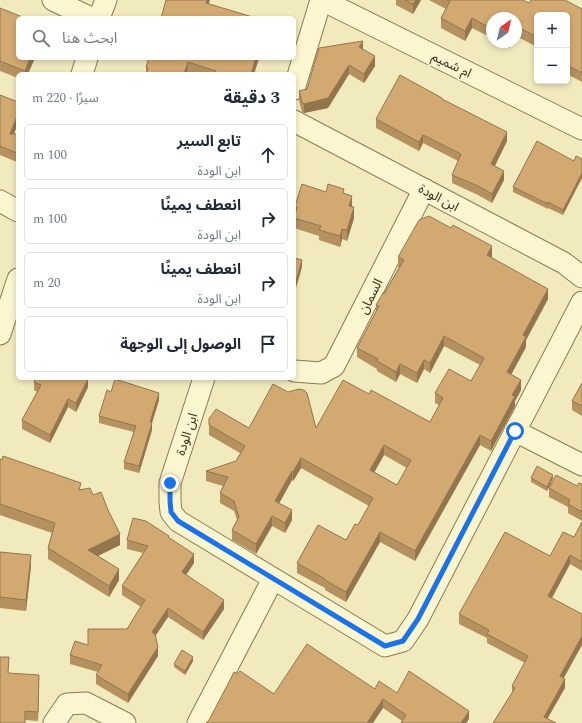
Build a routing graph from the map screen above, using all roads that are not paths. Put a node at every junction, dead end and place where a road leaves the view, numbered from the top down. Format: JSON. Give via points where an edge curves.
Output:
{"nodes":[{"id":1,"x":53,"y":0,"type":"edge"},
{"id":2,"x":106,"y":0,"type":"edge"},
{"id":3,"x":321,"y":0,"type":"edge"},
{"id":4,"x":87,"y":16,"type":"edge"},
{"id":5,"x":100,"y":16,"type":"edge"},
{"id":6,"x":86,"y":60,"type":"edge"},
{"id":7,"x":83,"y":72,"type":"edge"},
{"id":8,"x":296,"y":82,"type":"edge"},
{"id":9,"x":296,"y":122,"type":"edge"},
{"id":10,"x":582,"y":129,"type":"edge"},
{"id":11,"x":424,"y":189,"type":"junction"},
{"id":12,"x":0,"y":201,"type":"edge"},
{"id":13,"x":16,"y":210,"type":"edge"},
{"id":14,"x":582,"y":277,"type":"edge"},
{"id":15,"x":16,"y":285,"type":"edge"},
{"id":16,"x":582,"y":302,"type":"edge"},
{"id":17,"x":0,"y":334,"type":"edge"},
{"id":18,"x":296,"y":371,"type":"edge"},
{"id":19,"x":203,"y":380,"type":"edge"},
{"id":20,"x":515,"y":431,"type":"junction"},
{"id":21,"x":582,"y":465,"type":"edge"},
{"id":22,"x":273,"y":579,"type":"junction"},
{"id":23,"x":54,"y":723,"type":"edge"},
{"id":24,"x":125,"y":723,"type":"edge"},
{"id":25,"x":198,"y":723,"type":"edge"}],
"edges":[{"from":1,"to":4,"type":"street"},
{"from":2,"to":5,"type":"street"},
{"from":3,"to":8,"type":"street"},
{"from":3,"to":10,"type":"street","name":"ام شميم"},
{"from":6,"to":7,"type":"street"},
{"from":9,"to":11,"type":"street","name":"ابن الودة"},
{"from":11,"to":14,"type":"street","name":"ابن الودة","via":[[564,263]]},
{"from":11,"to":18,"type":"street","name":"السمان","via":[[334,366],[321,373]]},
{"from":12,"to":13,"type":"street"},
{"from":15,"to":17,"type":"street"},
{"from":16,"to":20,"type":"street","name":"ابن الودة"},
{"from":19,"to":22,"type":"street","name":"ابن الودة","via":[[170,483],[171,512],[178,521]]},
{"from":20,"to":21,"type":"street"},
{"from":20,"to":22,"type":"street","name":"ابن الودة","via":[[418,619],[403,641],[385,646]]},
{"from":22,"to":25,"type":"street"},
{"from":23,"to":24,"type":"street","via":[[68,704],[86,703]]}]}
